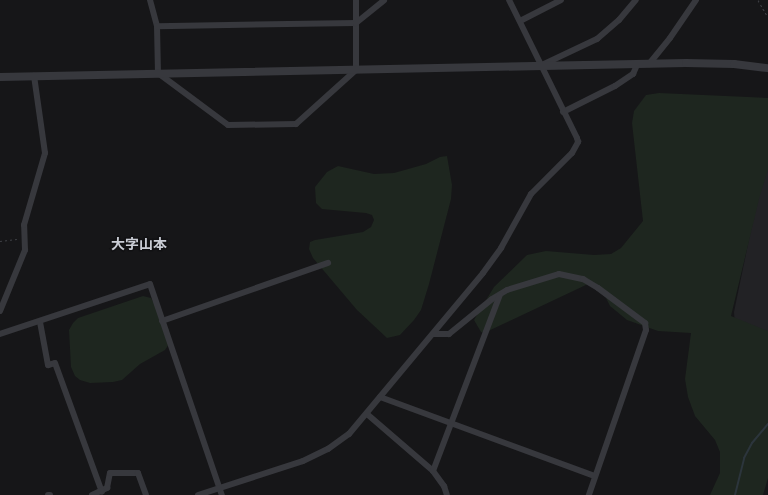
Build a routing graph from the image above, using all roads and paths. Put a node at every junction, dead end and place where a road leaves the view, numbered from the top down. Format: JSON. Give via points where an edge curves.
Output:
{"nodes":[{"id":1,"x":150,"y":0,"type":"edge"},
{"id":2,"x":356,"y":0,"type":"edge"},
{"id":3,"x":384,"y":0,"type":"edge"},
{"id":4,"x":509,"y":0,"type":"edge"},
{"id":5,"x":561,"y":0,"type":"edge"},
{"id":6,"x":636,"y":0,"type":"edge"},
{"id":7,"x":696,"y":0,"type":"edge"},
{"id":8,"x":758,"y":0,"type":"edge"},
{"id":9,"x":768,"y":17,"type":"edge"},
{"id":10,"x":520,"y":21,"type":"junction"},
{"id":11,"x":356,"y":23,"type":"junction"},
{"id":12,"x":157,"y":26,"type":"junction"},
{"id":13,"x":648,"y":64,"type":"junction"},
{"id":14,"x":637,"y":65,"type":"junction"},
{"id":15,"x":541,"y":66,"type":"junction"},
{"id":16,"x":768,"y":68,"type":"edge"},
{"id":17,"x":356,"y":70,"type":"junction"},
{"id":18,"x":158,"y":73,"type":"junction"},
{"id":19,"x":34,"y":76,"type":"junction"},
{"id":20,"x":0,"y":77,"type":"edge"},
{"id":21,"x":564,"y":112,"type":"junction"},
{"id":22,"x":24,"y":238,"type":"junction"},
{"id":23,"x":0,"y":241,"type":"edge"},
{"id":24,"x":328,"y":263,"type":"dead end"},
{"id":25,"x":500,"y":295,"type":"junction"},
{"id":26,"x":0,"y":311,"type":"edge"},
{"id":27,"x":162,"y":321,"type":"junction"},
{"id":28,"x":40,"y":322,"type":"junction"},
{"id":29,"x":0,"y":334,"type":"edge"},
{"id":30,"x":433,"y":334,"type":"junction"},
{"id":31,"x":380,"y":397,"type":"junction"},
{"id":32,"x":367,"y":414,"type":"junction"},
{"id":33,"x":452,"y":423,"type":"junction"},
{"id":34,"x":433,"y":471,"type":"junction"},
{"id":35,"x":595,"y":476,"type":"junction"},
{"id":36,"x":220,"y":488,"type":"junction"},
{"id":37,"x":102,"y":492,"type":"junction"},
{"id":38,"x":92,"y":495,"type":"edge"},
{"id":39,"x":146,"y":495,"type":"edge"},
{"id":40,"x":198,"y":495,"type":"edge"},
{"id":41,"x":222,"y":495,"type":"edge"},
{"id":42,"x":447,"y":495,"type":"edge"},
{"id":43,"x":589,"y":495,"type":"edge"}],
"edges":[{"from":1,"to":12,"type":"street"},
{"from":2,"to":11,"type":"street"},
{"from":3,"to":11,"type":"street"},
{"from":4,"to":10,"type":"street"},
{"from":5,"to":10,"type":"street"},
{"from":6,"to":15,"type":"street","via":[[619,20],[597,39]]},
{"from":7,"to":13,"type":"street"},
{"from":8,"to":9,"type":"path"},
{"from":10,"to":15,"type":"street"},
{"from":11,"to":12,"type":"street"},
{"from":11,"to":17,"type":"street"},
{"from":12,"to":18,"type":"street"},
{"from":13,"to":14,"type":"street"},
{"from":13,"to":16,"type":"street","via":[[713,63]]},
{"from":14,"to":15,"type":"street"},
{"from":14,"to":21,"type":"street","via":[[633,74],[615,86]]},
{"from":15,"to":17,"type":"street"},
{"from":15,"to":21,"type":"street"},
{"from":17,"to":18,"type":"street"},
{"from":17,"to":18,"type":"street","via":[[296,124],[228,125]]},
{"from":18,"to":19,"type":"street"},
{"from":19,"to":20,"type":"street"},
{"from":19,"to":22,"type":"street","via":[[45,153],[24,226]]},
{"from":21,"to":30,"type":"street","via":[[577,138],[578,142],[574,149],[531,194],[501,248]]},
{"from":22,"to":23,"type":"path"},
{"from":22,"to":26,"type":"street","via":[[26,250]]},
{"from":24,"to":27,"type":"street"},
{"from":25,"to":30,"type":"street","via":[[449,334]]},
{"from":25,"to":33,"type":"street"},
{"from":25,"to":35,"type":"street","via":[[507,290],[559,274],[572,275],[598,288],[646,322],[646,330]]},
{"from":27,"to":28,"type":"street","via":[[150,284]]},
{"from":27,"to":36,"type":"street"},
{"from":28,"to":29,"type":"street"},
{"from":28,"to":37,"type":"street","via":[[48,365],[55,364]]},
{"from":30,"to":31,"type":"street"},
{"from":31,"to":32,"type":"street"},
{"from":31,"to":33,"type":"street"},
{"from":32,"to":34,"type":"street"},
{"from":32,"to":36,"type":"street","via":[[350,434],[328,449],[303,461]]},
{"from":33,"to":34,"type":"street"},
{"from":33,"to":35,"type":"street"},
{"from":34,"to":42,"type":"street"},
{"from":35,"to":43,"type":"street"},
{"from":36,"to":40,"type":"street"},
{"from":36,"to":41,"type":"street"},
{"from":37,"to":38,"type":"street"},
{"from":37,"to":39,"type":"street","via":[[107,488],[110,473],[138,473]]}]}
